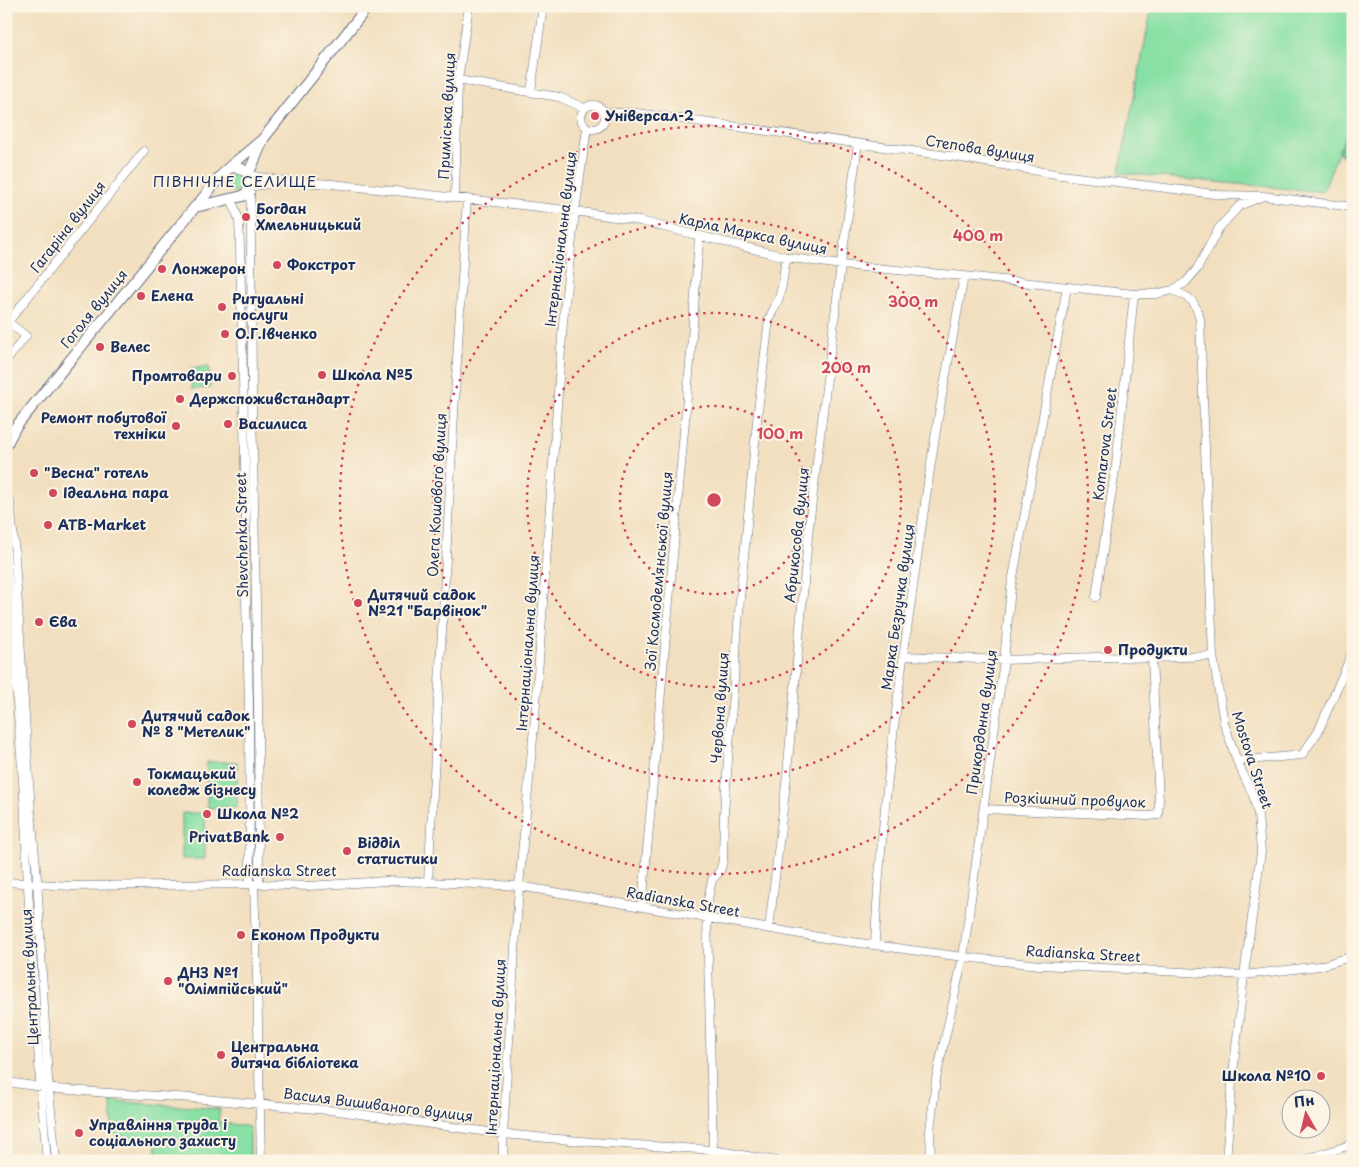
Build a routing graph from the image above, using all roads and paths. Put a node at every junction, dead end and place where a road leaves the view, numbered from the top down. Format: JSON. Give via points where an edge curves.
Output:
{"nodes":[{"id":1,"x":368,"y":6,"type":"edge"},
{"id":2,"x":469,"y":6,"type":"edge"},
{"id":3,"x":543,"y":6,"type":"edge"},
{"id":4,"x":458,"y":80,"type":"junction"},
{"id":5,"x":531,"y":92,"type":"junction"},
{"id":6,"x":584,"y":108,"type":"junction"},
{"id":7,"x":605,"y":113,"type":"junction"},
{"id":8,"x":587,"y":128,"type":"junction"},
{"id":9,"x":263,"y":139,"type":"junction"},
{"id":10,"x":858,"y":144,"type":"junction"},
{"id":11,"x":144,"y":151,"type":"dead end"},
{"id":12,"x":227,"y":170,"type":"junction"},
{"id":13,"x":248,"y":175,"type":"junction"},
{"id":14,"x":220,"y":178,"type":"junction"},
{"id":15,"x":284,"y":180,"type":"junction"},
{"id":16,"x":250,"y":187,"type":"junction"},
{"id":17,"x":1263,"y":196,"type":"junction"},
{"id":18,"x":231,"y":198,"type":"junction"},
{"id":19,"x":455,"y":198,"type":"junction"},
{"id":20,"x":468,"y":199,"type":"junction"},
{"id":21,"x":1353,"y":207,"type":"edge"},
{"id":22,"x":195,"y":208,"type":"junction"},
{"id":23,"x":575,"y":211,"type":"junction"},
{"id":24,"x":699,"y":237,"type":"junction"},
{"id":25,"x":786,"y":257,"type":"junction"},
{"id":26,"x":841,"y":266,"type":"junction"},
{"id":27,"x":964,"y":276,"type":"junction"},
{"id":28,"x":1067,"y":287,"type":"junction"},
{"id":29,"x":1173,"y":290,"type":"junction"},
{"id":30,"x":1134,"y":294,"type":"junction"},
{"id":31,"x":6,"y":361,"type":"edge"},
{"id":32,"x":15,"y":428,"type":"junction"},
{"id":33,"x":253,"y":431,"type":"junction"},
{"id":34,"x":244,"y":432,"type":"junction"},
{"id":35,"x":6,"y":436,"type":"edge"},
{"id":36,"x":6,"y":445,"type":"edge"},
{"id":37,"x":6,"y":494,"type":"edge"},
{"id":38,"x":6,"y":551,"type":"edge"},
{"id":39,"x":1096,"y":597,"type":"dead end"},
{"id":40,"x":246,"y":624,"type":"junction"},
{"id":41,"x":255,"y":624,"type":"junction"},
{"id":42,"x":16,"y":635,"type":"junction"},
{"id":43,"x":1353,"y":649,"type":"edge"},
{"id":44,"x":903,"y":656,"type":"junction"},
{"id":45,"x":1214,"y":656,"type":"junction"},
{"id":46,"x":1152,"y":658,"type":"junction"},
{"id":47,"x":1004,"y":660,"type":"junction"},
{"id":48,"x":1350,"y":666,"type":"edge"},
{"id":49,"x":11,"y":684,"type":"edge"},
{"id":50,"x":1237,"y":760,"type":"junction"},
{"id":51,"x":984,"y":808,"type":"junction"},
{"id":52,"x":6,"y":882,"type":"edge"},
{"id":53,"x":428,"y":882,"type":"junction"},
{"id":54,"x":27,"y":883,"type":"junction"},
{"id":55,"x":37,"y":883,"type":"junction"},
{"id":56,"x":254,"y":884,"type":"junction"},
{"id":57,"x":518,"y":886,"type":"junction"},
{"id":58,"x":642,"y":907,"type":"junction"},
{"id":59,"x":707,"y":919,"type":"junction"},
{"id":60,"x":769,"y":929,"type":"junction"},
{"id":61,"x":874,"y":944,"type":"junction"},
{"id":62,"x":1353,"y":956,"type":"edge"},
{"id":63,"x":962,"y":957,"type":"junction"},
{"id":64,"x":1244,"y":975,"type":"junction"},
{"id":65,"x":6,"y":1082,"type":"edge"},
{"id":66,"x":45,"y":1087,"type":"junction"},
{"id":67,"x":259,"y":1104,"type":"junction"},
{"id":68,"x":503,"y":1134,"type":"junction"},
{"id":69,"x":1353,"y":1144,"type":"edge"},
{"id":70,"x":713,"y":1150,"type":"junction"},
{"id":71,"x":47,"y":1161,"type":"edge"},
{"id":72,"x":56,"y":1161,"type":"edge"},
{"id":73,"x":261,"y":1161,"type":"edge"},
{"id":74,"x":503,"y":1161,"type":"edge"},
{"id":75,"x":712,"y":1161,"type":"edge"},
{"id":76,"x":777,"y":1161,"type":"edge"},
{"id":77,"x":931,"y":1161,"type":"edge"},
{"id":78,"x":1226,"y":1161,"type":"edge"},
{"id":79,"x":1301,"y":1161,"type":"edge"}],
"edges":[{"from":1,"to":9,"type":"main road","name":"Гоголя вулиця"},
{"from":2,"to":4,"type":"street","name":"Приміська вулиця"},
{"from":3,"to":5,"type":"street"},
{"from":4,"to":5,"type":"street"},
{"from":4,"to":19,"type":"street","name":"Приміська вулиця"},
{"from":5,"to":6,"type":"street","via":[[559,97]]},
{"from":6,"to":7,"type":"street","via":[[595,104]]},
{"from":6,"to":8,"type":"street","via":[[581,119]]},
{"from":7,"to":8,"type":"street","via":[[602,125],[595,129]]},
{"from":7,"to":10,"type":"street","name":"Степова вулиця","via":[[637,113]]},
{"from":8,"to":23,"type":"street","name":"Інтернаціональна вулиця"},
{"from":9,"to":12,"type":"main road","name":"Гоголя вулиця"},
{"from":9,"to":13,"type":"main road","name":"Гоголя вулиця"},
{"from":10,"to":17,"type":"street","name":"Степова вулиця","via":[[1061,175],[1213,194]]},
{"from":10,"to":26,"type":"street","name":"Абрикосова вулиця"},
{"from":11,"to":31,"type":"street","name":"Гагаріна вулиця","via":[[8,322],[26,336]]},
{"from":12,"to":13,"type":"main road","via":[[239,168]]},
{"from":12,"to":14,"type":"main road","name":"Гоголя вулиця"},
{"from":13,"to":15,"type":"street","name":"Карла Маркса вулиця"},
{"from":13,"to":16,"type":"main road"},
{"from":14,"to":18,"type":"main road","via":[[221,191]]},
{"from":14,"to":22,"type":"main road","name":"Гоголя вулиця"},
{"from":15,"to":16,"type":"street","name":"Карла Маркса вулиця"},
{"from":15,"to":19,"type":"street","name":"Карла Маркса вулиця"},
{"from":16,"to":18,"type":"main road","via":[[243,196]]},
{"from":16,"to":33,"type":"street","name":"Shevchenka Street"},
{"from":17,"to":21,"type":"street","name":"Степова вулиця"},
{"from":17,"to":29,"type":"street","via":[[1239,206],[1219,228],[1186,282]]},
{"from":18,"to":22,"type":"main road"},
{"from":18,"to":34,"type":"street","name":"Shevchenka Street","via":[[240,229]]},
{"from":19,"to":20,"type":"street","name":"Карла Маркса вулиця"},
{"from":20,"to":23,"type":"street","name":"Карла Маркса вулиця"},
{"from":20,"to":53,"type":"street","name":"Олега Кошового вулиця"},
{"from":22,"to":32,"type":"main road","name":"Гоголя вулиця"},
{"from":23,"to":24,"type":"street","name":"Карла Маркса вулиця","via":[[640,221]]},
{"from":23,"to":57,"type":"street","name":"Інтернаціональна вулиця","via":[[563,322],[535,718]]},
{"from":24,"to":25,"type":"street","name":"Карла Маркса вулиця"},
{"from":24,"to":58,"type":"street","name":"Зої Космодем’янської вулиця"},
{"from":25,"to":26,"type":"street","name":"Карла Маркса вулиця"},
{"from":25,"to":59,"type":"street","name":"Червона вулиця","via":[[781,292],[769,319],[758,411],[740,598],[723,861],[712,880]]},
{"from":26,"to":27,"type":"street","name":"Карла Маркса вулиця"},
{"from":26,"to":60,"type":"street","name":"Абрикосова вулиця","via":[[809,526],[787,775]]},
{"from":27,"to":28,"type":"street","name":"Карла Маркса вулиця"},
{"from":27,"to":44,"type":"street","name":"Марка Безручка вулиця","via":[[936,430]]},
{"from":28,"to":30,"type":"street","name":"Карла Маркса вулиця"},
{"from":28,"to":47,"type":"street","name":"Прикордонна вулиця","via":[[1012,588]]},
{"from":29,"to":30,"type":"street","name":"Карла Маркса вулиця"},
{"from":29,"to":45,"type":"street","name":"Mostova Street","via":[[1192,300],[1200,319]]},
{"from":30,"to":39,"type":"street","name":"Komarova Street","via":[[1116,464]]},
{"from":32,"to":35,"type":"main road","name":"Гоголя вулиця"},
{"from":32,"to":36,"type":"main road","name":"Гоголя вулиця"},
{"from":33,"to":34,"type":"street"},
{"from":33,"to":41,"type":"street","name":"Shevchenka Street"},
{"from":34,"to":40,"type":"street","name":"Shevchenka Street"},
{"from":37,"to":42,"type":"street","name":"Центральна вулиця","via":[[13,531]]},
{"from":38,"to":42,"type":"street","name":"Центральна вулиця"},
{"from":40,"to":41,"type":"street"},
{"from":40,"to":56,"type":"street","name":"Shevchenka Street"},
{"from":41,"to":56,"type":"street","name":"Shevchenka Street","via":[[258,700]]},
{"from":42,"to":49,"type":"street","name":"Центральна вулиця"},
{"from":42,"to":55,"type":"street","name":"Центральна вулиця"},
{"from":43,"to":48,"type":"street"},
{"from":44,"to":47,"type":"street"},
{"from":44,"to":61,"type":"street","name":"Марка Безручка вулиця","via":[[886,793]]},
{"from":45,"to":46,"type":"street"},
{"from":45,"to":50,"type":"street","name":"Mostova Street","via":[[1224,722]]},
{"from":46,"to":47,"type":"street"},
{"from":46,"to":51,"type":"street","name":"Розкішний провулок","via":[[1158,815]]},
{"from":47,"to":51,"type":"street","name":"Прикордонна вулиця"},
{"from":48,"to":50,"type":"street","via":[[1318,732],[1302,755]]},
{"from":49,"to":54,"type":"street","name":"Центральна вулиця","via":[[24,796]]},
{"from":50,"to":64,"type":"street","name":"Mostova Street","via":[[1253,795],[1258,815],[1260,852]]},
{"from":51,"to":63,"type":"street","name":"Прикордонна вулиця"},
{"from":52,"to":54,"type":"street","name":"Radianska Street"},
{"from":53,"to":56,"type":"street","name":"Radianska Street","via":[[308,886]]},
{"from":53,"to":57,"type":"street","name":"Radianska Street"},
{"from":54,"to":55,"type":"street","name":"Radianska Street"},
{"from":54,"to":66,"type":"street","name":"Центральна вулиця"},
{"from":55,"to":56,"type":"street","name":"Radianska Street","via":[[71,886]]},
{"from":55,"to":66,"type":"street","name":"Центральна вулиця"},
{"from":56,"to":67,"type":"street","name":"Shevchenka Street"},
{"from":57,"to":58,"type":"street","name":"Radianska Street"},
{"from":57,"to":68,"type":"street","name":"Інтернаціональна вулиця"},
{"from":58,"to":59,"type":"street","name":"Radianska Street"},
{"from":59,"to":60,"type":"street","name":"Radianska Street"},
{"from":59,"to":70,"type":"street","name":"Червона вулиця"},
{"from":60,"to":61,"type":"street","name":"Radianska Street"},
{"from":61,"to":63,"type":"street","name":"Radianska Street"},
{"from":62,"to":64,"type":"street","name":"Radianska Street","via":[[1320,966]]},
{"from":63,"to":64,"type":"street","name":"Radianska Street","via":[[1040,965]]},
{"from":63,"to":77,"type":"street","name":"Прикордонна вулиця","via":[[936,1080],[930,1131]]},
{"from":64,"to":78,"type":"street","name":"Mostova Street"},
{"from":65,"to":66,"type":"street","name":"Василя Вишиваного вулиця"},
{"from":66,"to":67,"type":"street","name":"Василя Вишиваного вулиця"},
{"from":66,"to":71,"type":"street","name":"Центральна вулиця"},
{"from":66,"to":72,"type":"street","name":"Центральна вулиця"},
{"from":67,"to":68,"type":"street","name":"Василя Вишиваного вулиця","via":[[338,1111]]},
{"from":67,"to":73,"type":"street","name":"Shevchenka Street"},
{"from":68,"to":70,"type":"street","name":"Василя Вишиваного вулиця"},
{"from":68,"to":74,"type":"street","name":"Інтернаціональна вулиця"},
{"from":69,"to":79,"type":"street"},
{"from":70,"to":75,"type":"street","name":"Червона вулиця"},
{"from":70,"to":76,"type":"street","name":"Василя Вишиваного вулиця"}]}
